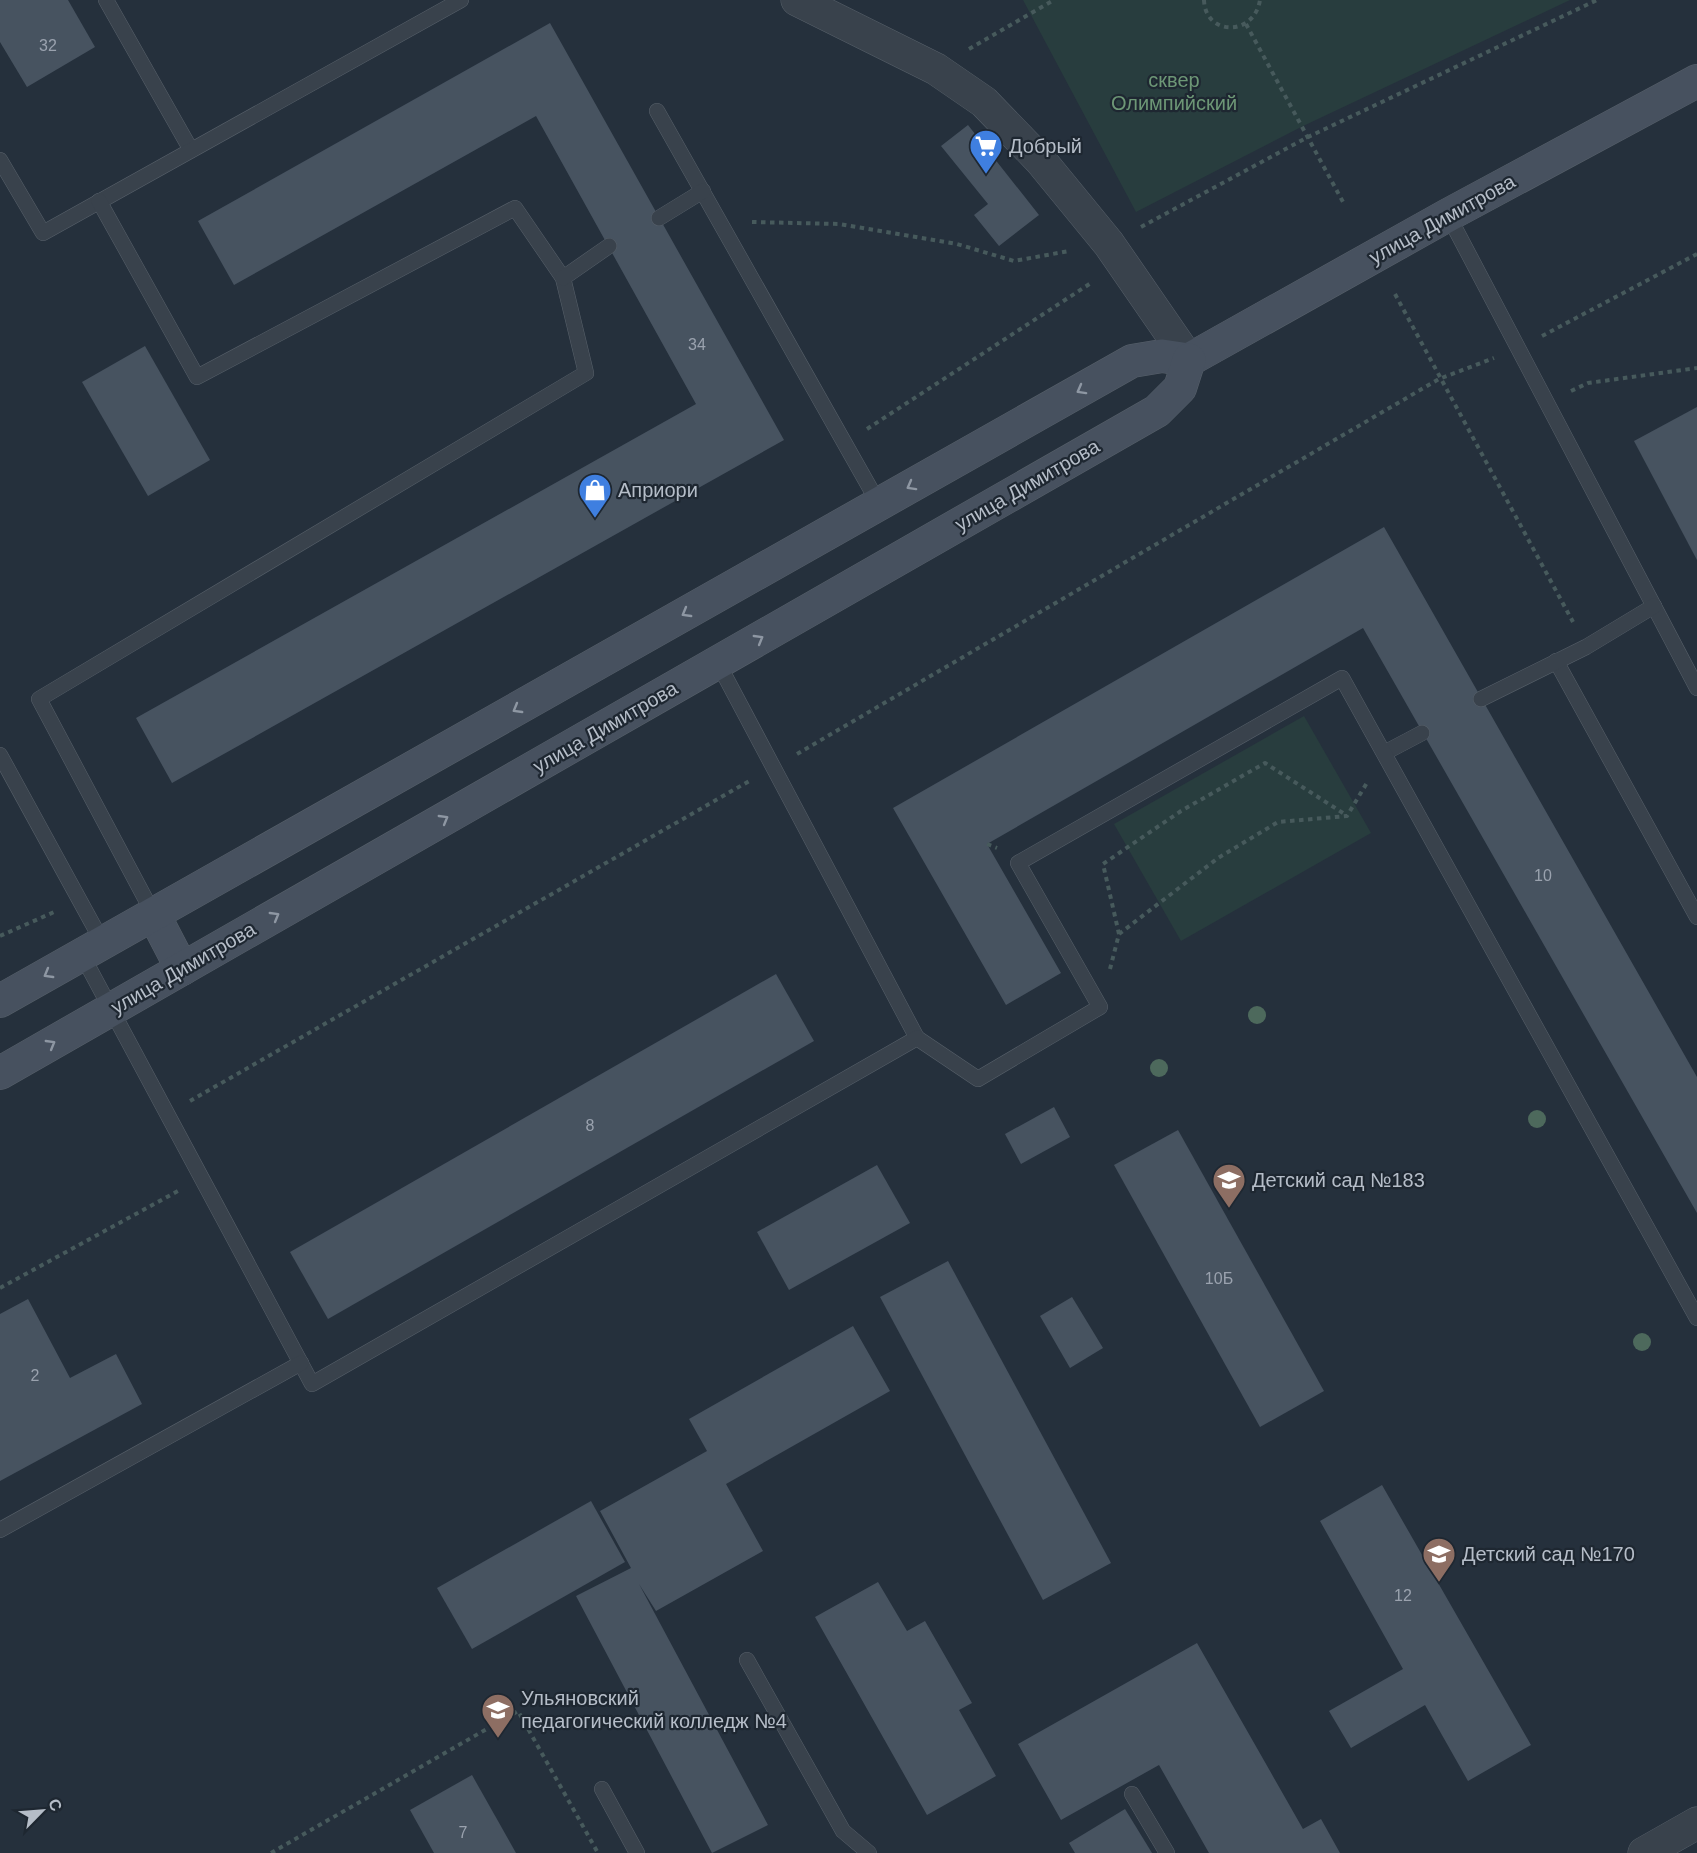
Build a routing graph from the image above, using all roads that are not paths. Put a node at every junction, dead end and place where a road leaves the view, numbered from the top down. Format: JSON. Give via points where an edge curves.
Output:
{"nodes":[{"id":1,"x":106,"y":0,"type":"edge"},
{"id":2,"x":461,"y":0,"type":"edge"},
{"id":3,"x":797,"y":0,"type":"edge"},
{"id":4,"x":836,"y":9,"type":"edge"},
{"id":5,"x":1697,"y":81,"type":"edge"},
{"id":6,"x":657,"y":111,"type":"dead end"},
{"id":7,"x":191,"y":150,"type":"junction"},
{"id":8,"x":0,"y":160,"type":"edge"},
{"id":9,"x":703,"y":191,"type":"junction"},
{"id":10,"x":99,"y":201,"type":"junction"},
{"id":11,"x":1448,"y":215,"type":"junction"},
{"id":12,"x":659,"y":218,"type":"dead end"},
{"id":13,"x":609,"y":246,"type":"dead end"},
{"id":14,"x":563,"y":278,"type":"junction"},
{"id":15,"x":1189,"y":360,"type":"junction"},
{"id":16,"x":879,"y":504,"type":"junction"},
{"id":17,"x":1654,"y":606,"type":"junction"},
{"id":18,"x":1557,"y":661,"type":"junction"},
{"id":19,"x":718,"y":663,"type":"junction"},
{"id":20,"x":1697,"y":688,"type":"edge"},
{"id":21,"x":1481,"y":699,"type":"dead end"},
{"id":22,"x":1422,"y":733,"type":"dead end"},
{"id":23,"x":1386,"y":752,"type":"junction"},
{"id":24,"x":0,"y":755,"type":"edge"},
{"id":25,"x":154,"y":915,"type":"junction"},
{"id":26,"x":1697,"y":917,"type":"edge"},
{"id":27,"x":93,"y":949,"type":"junction"},
{"id":28,"x":182,"y":969,"type":"junction"},
{"id":29,"x":0,"y":1001,"type":"edge"},
{"id":30,"x":113,"y":1008,"type":"junction"},
{"id":31,"x":917,"y":1038,"type":"junction"},
{"id":32,"x":0,"y":1073,"type":"edge"},
{"id":33,"x":1697,"y":1318,"type":"edge"},
{"id":34,"x":301,"y":1363,"type":"junction"},
{"id":35,"x":0,"y":1530,"type":"edge"},
{"id":36,"x":747,"y":1660,"type":"dead end"},
{"id":37,"x":602,"y":1789,"type":"dead end"},
{"id":38,"x":1132,"y":1794,"type":"dead end"},
{"id":39,"x":1697,"y":1823,"type":"edge"},
{"id":40,"x":637,"y":1853,"type":"edge"},
{"id":41,"x":869,"y":1853,"type":"edge"},
{"id":42,"x":1167,"y":1853,"type":"edge"},
{"id":43,"x":1644,"y":1853,"type":"edge"}],
"edges":[{"from":1,"to":7,"type":"lane"},
{"from":2,"to":7,"type":"lane"},
{"from":3,"to":4,"type":"street"},
{"from":4,"to":15,"type":"street","via":[[984,102],[1041,161],[1109,244]]},
{"from":5,"to":11,"type":"main road","name":"улица Димитрова"},
{"from":6,"to":9,"type":"lane"},
{"from":7,"to":10,"type":"lane"},
{"from":8,"to":10,"type":"lane","via":[[43,233]]},
{"from":9,"to":12,"type":"lane"},
{"from":9,"to":16,"type":"lane"},
{"from":10,"to":14,"type":"lane","via":[[197,377],[515,208]]},
{"from":11,"to":15,"type":"main road","name":"улица Димитрова"},
{"from":11,"to":17,"type":"lane"},
{"from":13,"to":14,"type":"lane"},
{"from":14,"to":25,"type":"lane","via":[[586,373],[39,699]]},
{"from":15,"to":16,"type":"main road","one_way":true,"via":[[1162,356],[1131,361]]},
{"from":19,"to":15,"type":"main road","name":"улица Димитрова","one_way":true,"via":[[1157,411],[1179,388]]},
{"from":16,"to":25,"type":"main road","one_way":true},
{"from":17,"to":18,"type":"lane"},
{"from":17,"to":20,"type":"lane"},
{"from":18,"to":21,"type":"lane"},
{"from":18,"to":26,"type":"lane"},
{"from":28,"to":19,"type":"main road","name":"улица Димитрова","one_way":true},
{"from":19,"to":31,"type":"lane"},
{"from":22,"to":23,"type":"lane"},
{"from":23,"to":31,"type":"lane","via":[[1342,678],[1018,863],[1100,1007],[978,1079]]},
{"from":23,"to":33,"type":"lane"},
{"from":24,"to":27,"type":"lane"},
{"from":25,"to":27,"type":"main road"},
{"from":25,"to":28,"type":"main road"},
{"from":27,"to":29,"type":"main road","one_way":true},
{"from":27,"to":30,"type":"lane"},
{"from":28,"to":30,"type":"main road","name":"улица Димитрова"},
{"from":32,"to":30,"type":"main road","name":"улица Димитрова","one_way":true},
{"from":30,"to":34,"type":"lane"},
{"from":31,"to":34,"type":"lane","via":[[312,1384]]},
{"from":34,"to":35,"type":"lane"},
{"from":36,"to":41,"type":"lane","via":[[843,1831]]},
{"from":37,"to":40,"type":"lane"},
{"from":38,"to":42,"type":"lane"},
{"from":39,"to":43,"type":"street"}]}
